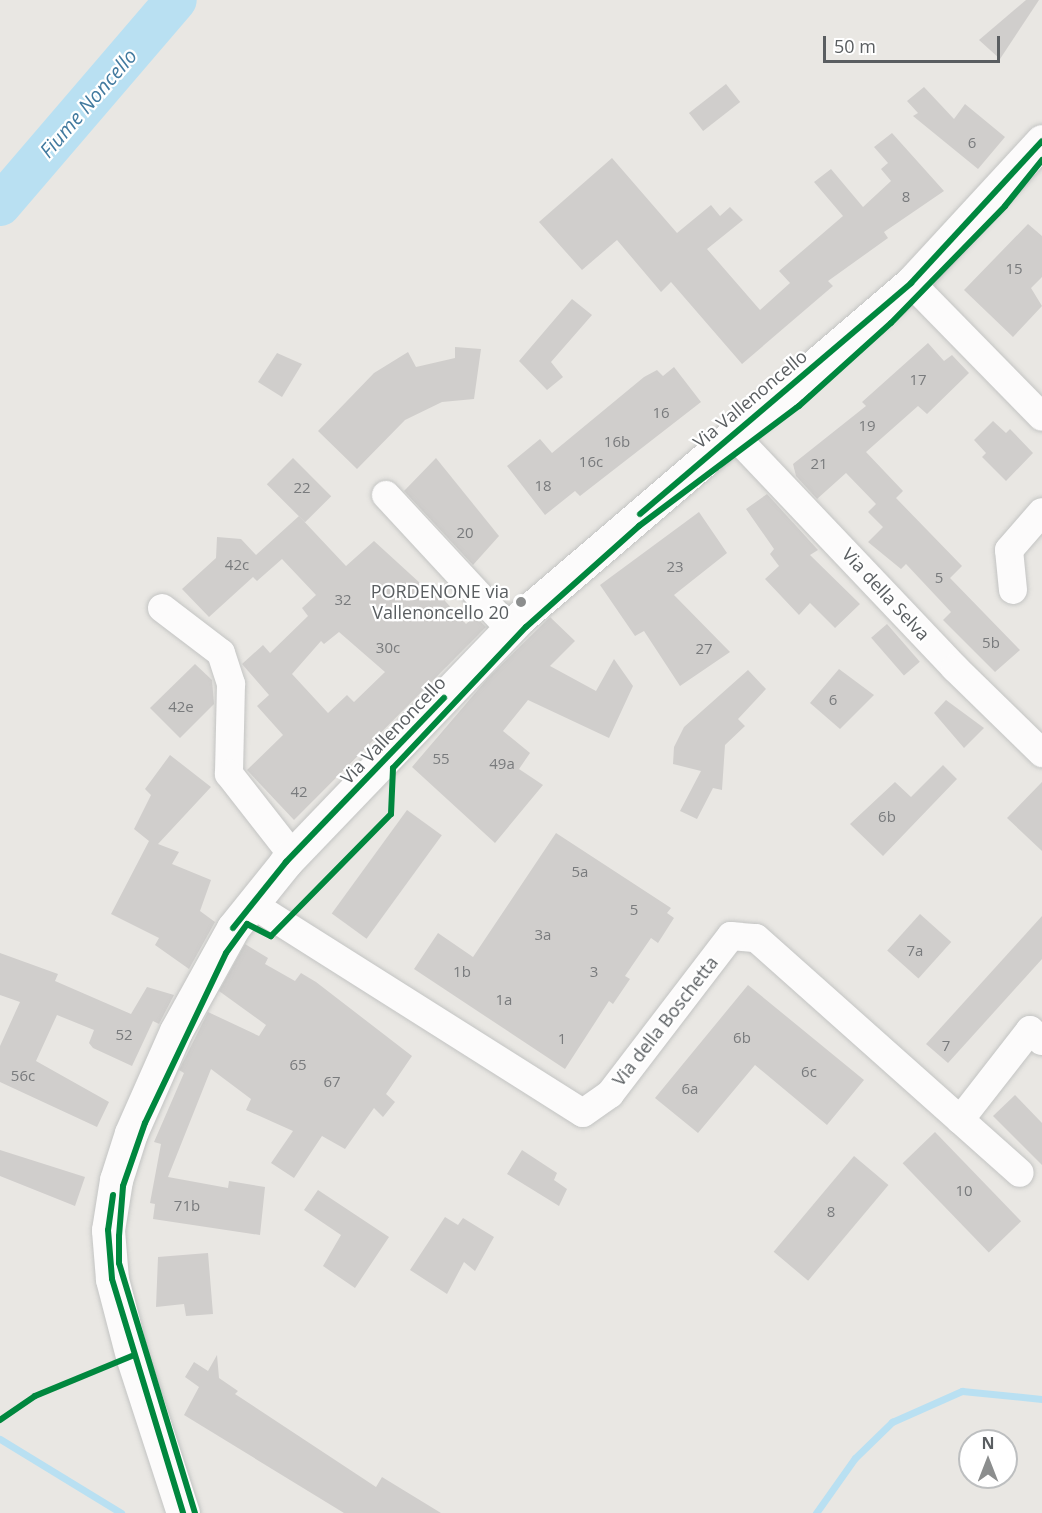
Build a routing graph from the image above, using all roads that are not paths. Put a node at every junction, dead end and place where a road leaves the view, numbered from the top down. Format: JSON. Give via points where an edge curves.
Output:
{"nodes":[{"id":1,"x":1042,"y":141,"type":"edge"},
{"id":2,"x":912,"y":283,"type":"junction"},
{"id":3,"x":1042,"y":417,"type":"edge"},
{"id":4,"x":732,"y":433,"type":"junction"},
{"id":5,"x":386,"y":495,"type":"dead end"},
{"id":6,"x":1042,"y":512,"type":"edge"},
{"id":7,"x":1013,"y":590,"type":"dead end"},
{"id":8,"x":162,"y":608,"type":"dead end"},
{"id":9,"x":510,"y":629,"type":"junction"},
{"id":10,"x":1042,"y":753,"type":"edge"},
{"id":11,"x":292,"y":855,"type":"junction"},
{"id":12,"x":252,"y":904,"type":"junction"},
{"id":13,"x":1042,"y":1041,"type":"edge"},
{"id":14,"x":960,"y":1120,"type":"junction"},
{"id":15,"x":1020,"y":1173,"type":"dead end"},
{"id":16,"x":183,"y":1513,"type":"edge"}],
"edges":[{"from":1,"to":2,"type":"street","name":"Via Vallenoncello"},
{"from":2,"to":3,"type":"street"},
{"from":2,"to":4,"type":"street","name":"Via Vallenoncello"},
{"from":4,"to":9,"type":"street","name":"Via Vallenoncello"},
{"from":4,"to":10,"type":"street","name":"Via della Selva","via":[[955,668]]},
{"from":5,"to":9,"type":"street"},
{"from":6,"to":7,"type":"street","via":[[1009,550]]},
{"from":8,"to":11,"type":"street","via":[[221,653],[231,684],[229,774]]},
{"from":9,"to":11,"type":"street","name":"Via Vallenoncello"},
{"from":11,"to":12,"type":"street","name":"Via Vallenoncello"},
{"from":12,"to":14,"type":"street","name":"Via della Boschetta","via":[[583,1113],[610,1094],[731,936],[756,938]]},
{"from":12,"to":16,"type":"street","name":"Via Vallenoncello","via":[[233,928],[176,1031],[131,1134],[116,1180],[108,1230],[112,1279],[132,1356]]},
{"from":13,"to":14,"type":"street","via":[[1030,1030]]},
{"from":14,"to":15,"type":"street","name":"Via della Boschetta"}]}
